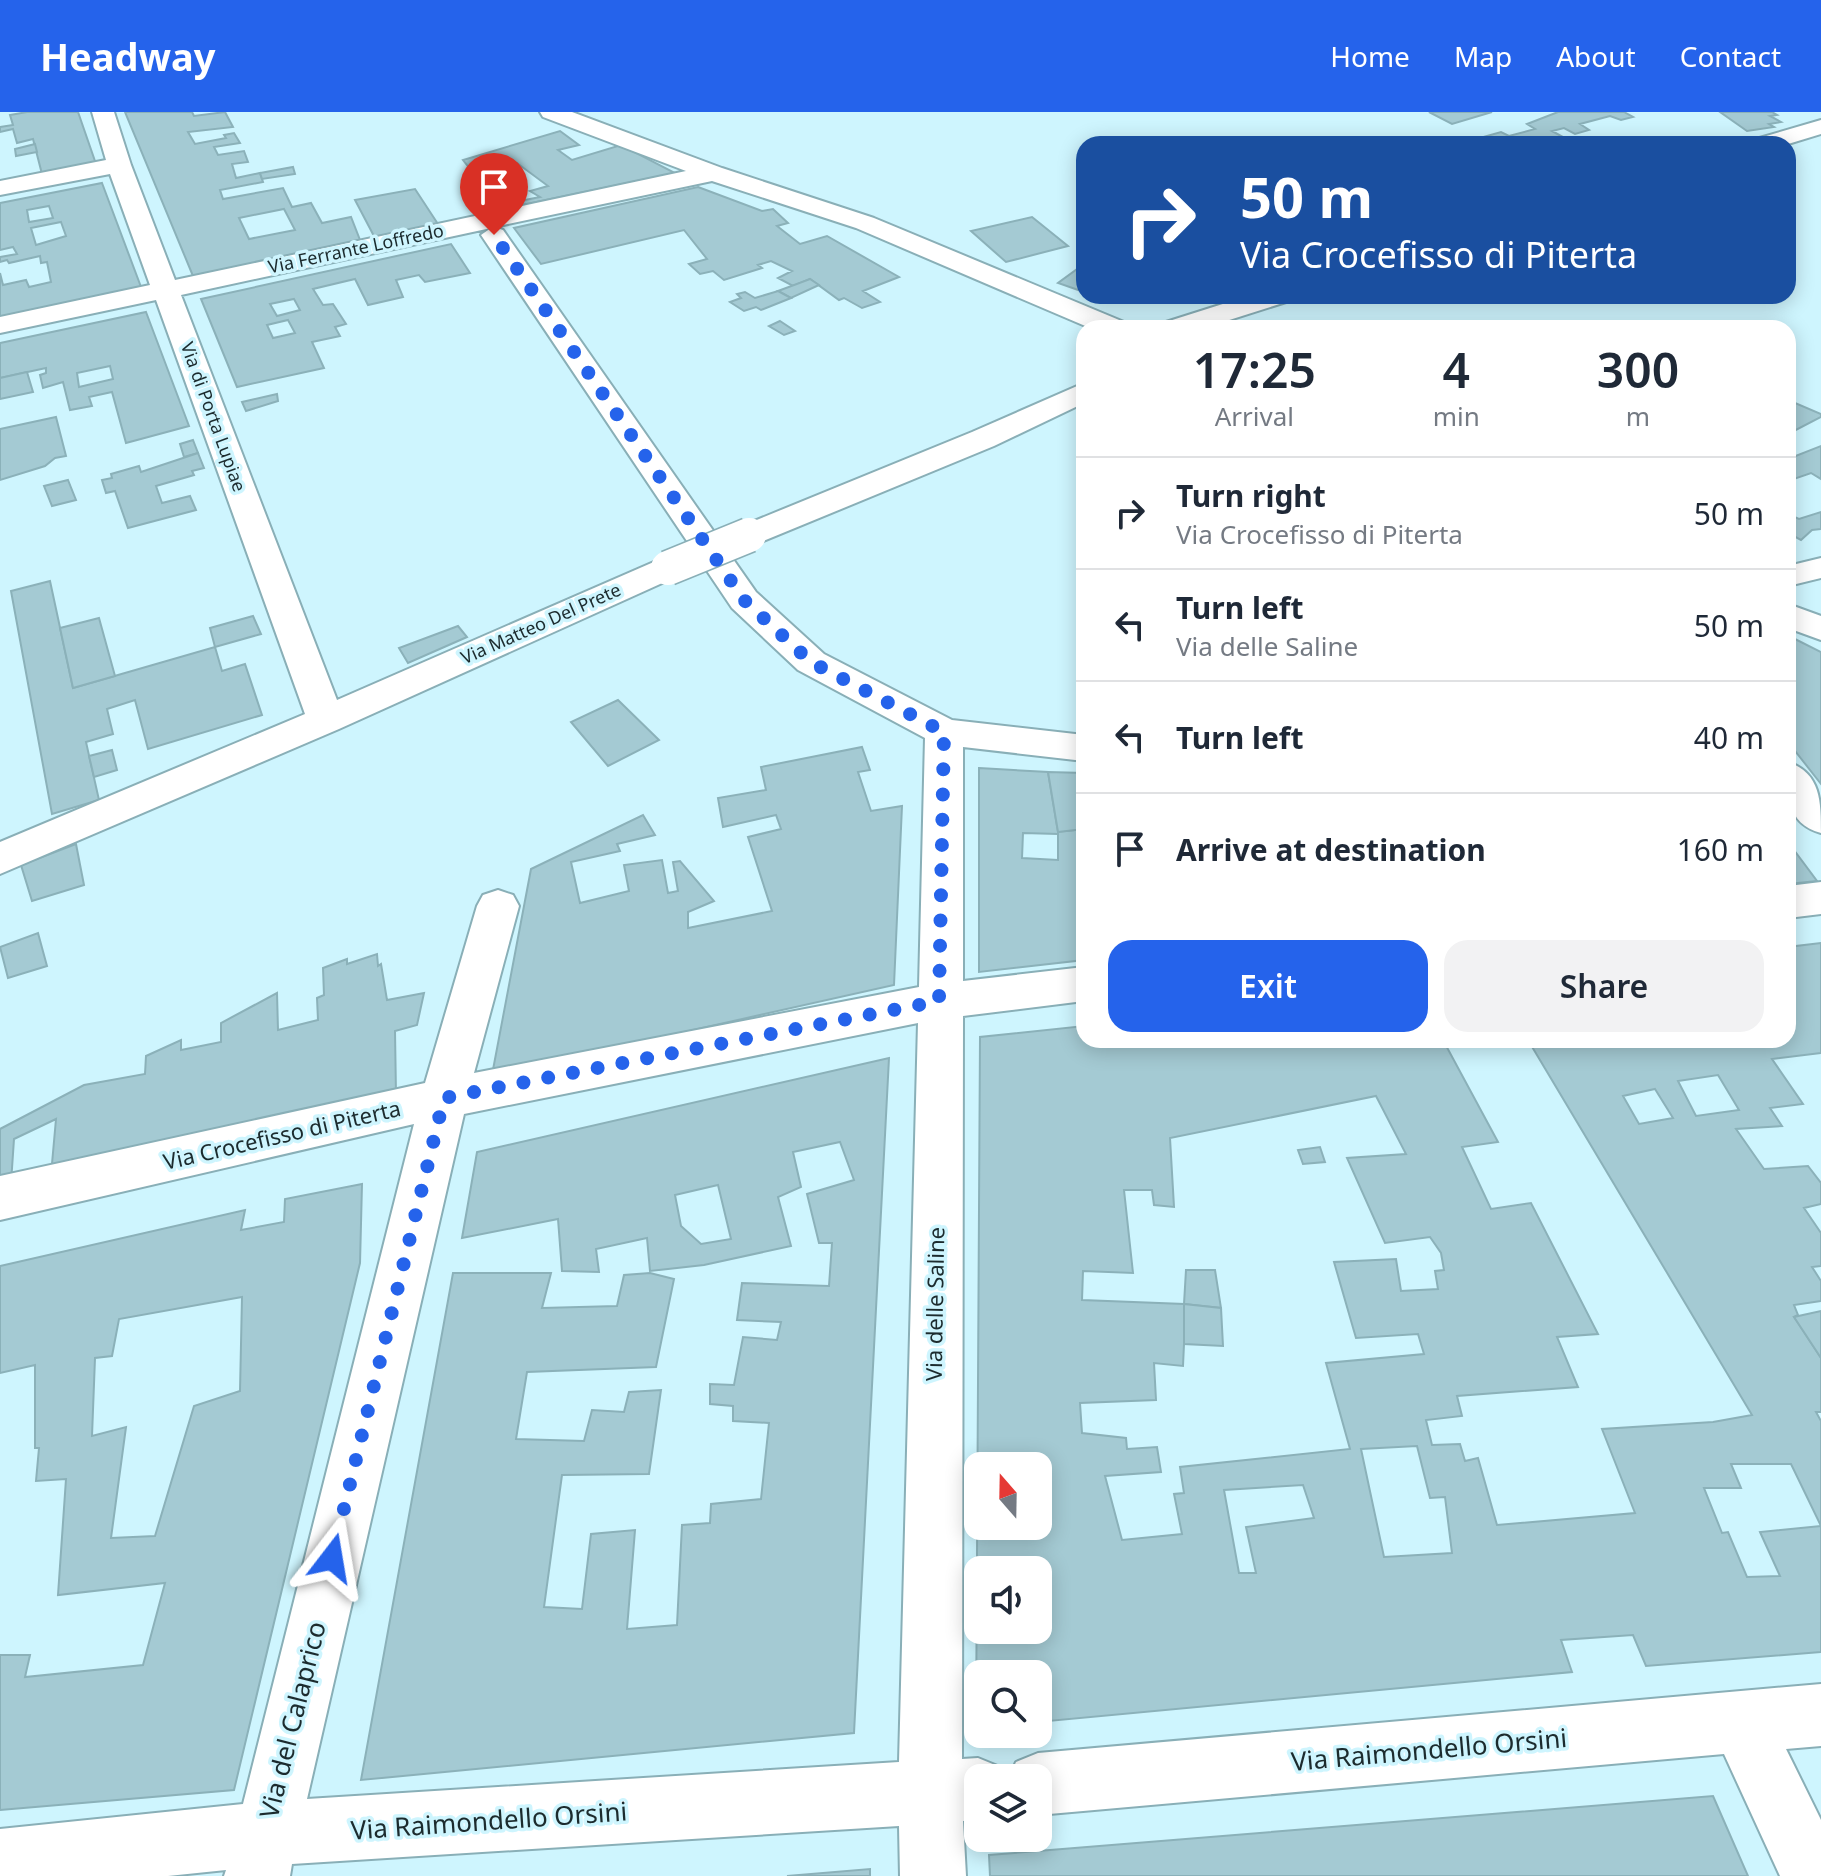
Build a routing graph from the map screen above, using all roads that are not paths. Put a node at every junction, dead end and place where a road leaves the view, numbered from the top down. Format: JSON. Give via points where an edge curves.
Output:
{"nodes":[{"id":1,"x":103,"y":112,"type":"edge"},
{"id":2,"x":551,"y":112,"type":"edge"},
{"id":3,"x":1821,"y":127,"type":"edge"},
{"id":4,"x":1791,"y":136,"type":"edge"},
{"id":5,"x":119,"y":165,"type":"junction"},
{"id":6,"x":713,"y":173,"type":"junction"},
{"id":7,"x":0,"y":188,"type":"edge"},
{"id":8,"x":494,"y":235,"type":"dead end"},
{"id":9,"x":165,"y":289,"type":"junction"},
{"id":10,"x":1251,"y":304,"type":"edge"},
{"id":11,"x":1095,"y":320,"type":"edge"},
{"id":12,"x":1201,"y":320,"type":"edge"},
{"id":13,"x":0,"y":325,"type":"edge"},
{"id":14,"x":1076,"y":396,"type":"edge"},
{"id":15,"x":1796,"y":618,"type":"edge"},
{"id":16,"x":1821,"y":629,"type":"edge"},
{"id":17,"x":326,"y":720,"type":"junction"},
{"id":18,"x":944,"y":732,"type":"junction"},
{"id":19,"x":1076,"y":747,"type":"edge"},
{"id":20,"x":1796,"y":786,"type":"edge"},
{"id":21,"x":1821,"y":819,"type":"edge"},
{"id":22,"x":0,"y":859,"type":"edge"},
{"id":23,"x":1821,"y":898,"type":"edge"},
{"id":24,"x":1796,"y":901,"type":"edge"},
{"id":25,"x":498,"y":906,"type":"dead end"},
{"id":26,"x":1076,"y":985,"type":"edge"},
{"id":27,"x":939,"y":1001,"type":"junction"},
{"id":28,"x":444,"y":1098,"type":"junction"},
{"id":29,"x":0,"y":1198,"type":"edge"},
{"id":30,"x":1821,"y":1715,"type":"edge"},
{"id":31,"x":1741,"y":1722,"type":"junction"},
{"id":32,"x":1052,"y":1783,"type":"edge"},
{"id":33,"x":954,"y":1791,"type":"edge"},
{"id":34,"x":261,"y":1855,"type":"edge"},
{"id":35,"x":0,"y":1861,"type":"edge"},
{"id":36,"x":933,"y":1876,"type":"edge"},
{"id":37,"x":1814,"y":1876,"type":"edge"}],
"edges":[{"from":1,"to":5,"type":"street","name":"Via di Porta Lupiae"},
{"from":2,"to":6,"type":"street"},
{"from":3,"to":4,"type":"street"},
{"from":5,"to":7,"type":"street"},
{"from":5,"to":9,"type":"street","name":"Via di Porta Lupiae"},
{"from":6,"to":9,"type":"street","name":"Via Ferrante Loffredo"},
{"from":6,"to":11,"type":"street","via":[[865,223]]},
{"from":8,"to":18,"type":"street","via":[[744,600],[811,662]]},
{"from":9,"to":13,"type":"street","name":"Via Ferrante Loffredo"},
{"from":9,"to":17,"type":"street","name":"Via di Porta Lupiae"},
{"from":10,"to":12,"type":"street"},
{"from":14,"to":17,"type":"street","name":"Via Matteo Del Prete","bridge":true},
{"from":15,"to":16,"type":"street"},
{"from":17,"to":22,"type":"street","name":"Via Matteo Del Prete"},
{"from":18,"to":19,"type":"street"},
{"from":18,"to":27,"type":"street","name":"Via delle Saline"},
{"from":20,"to":21,"type":"street"},
{"from":23,"to":24,"type":"street"},
{"from":25,"to":28,"type":"street","name":"Via del Calaprico"},
{"from":26,"to":27,"type":"street","name":"Via Crocefisso di Piterta"},
{"from":27,"to":28,"type":"street","name":"Via Crocefisso di Piterta"},
{"from":27,"to":33,"type":"street","name":"Via delle Saline"},
{"from":28,"to":29,"type":"street","name":"Via Crocefisso di Piterta"},
{"from":28,"to":34,"type":"street","name":"Via del Calaprico"},
{"from":30,"to":31,"type":"street","name":"Via Raimondello Orsini"},
{"from":31,"to":32,"type":"street","name":"Via Raimondello Orsini"},
{"from":31,"to":37,"type":"street"},
{"from":33,"to":34,"type":"street","name":"Via Raimondello Orsini"},
{"from":33,"to":36,"type":"street","name":"Via delle Saline"},
{"from":34,"to":35,"type":"street","name":"Via Raimondello Orsini"}]}
